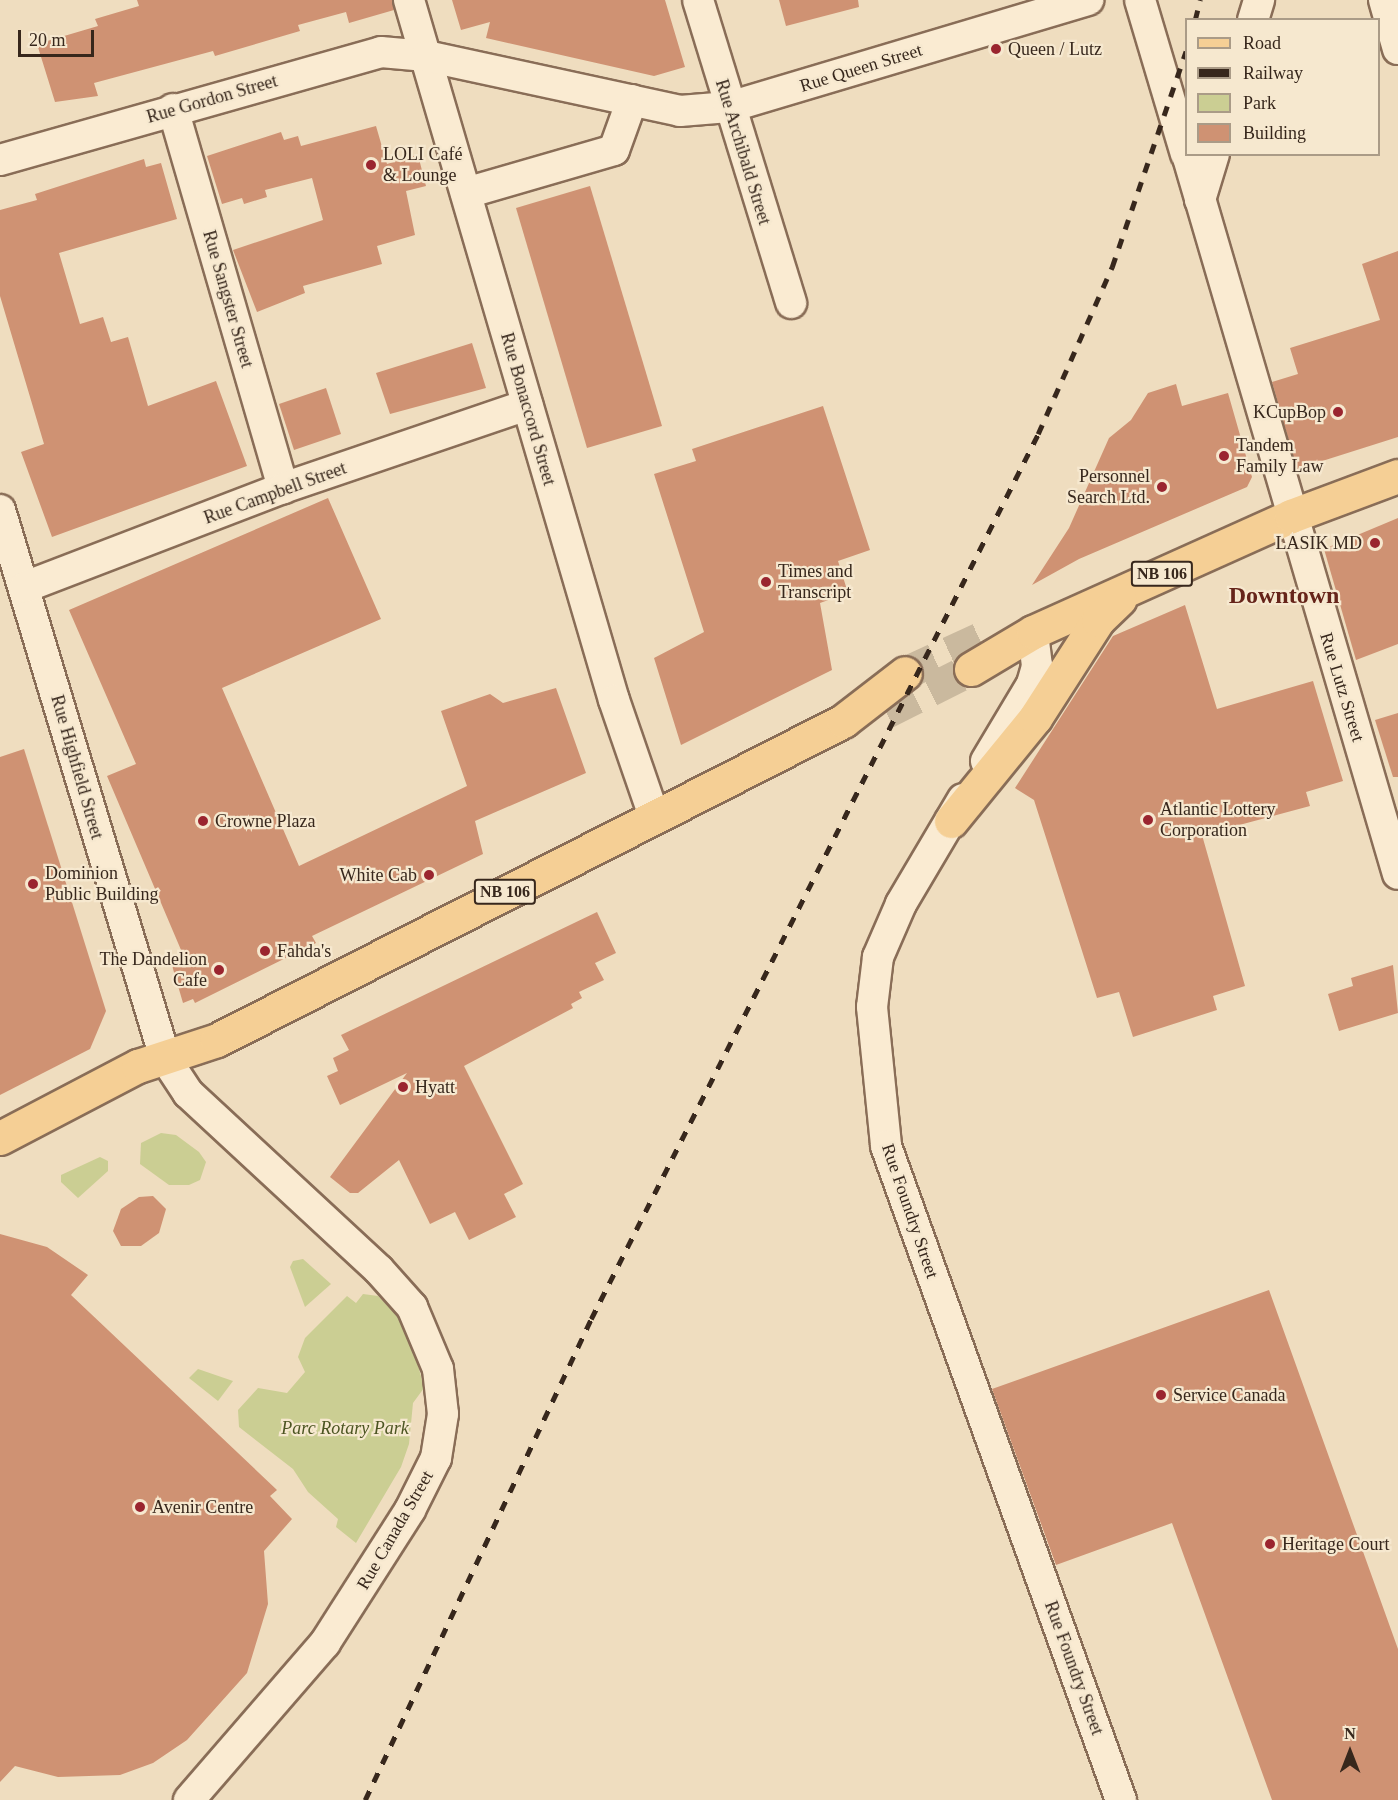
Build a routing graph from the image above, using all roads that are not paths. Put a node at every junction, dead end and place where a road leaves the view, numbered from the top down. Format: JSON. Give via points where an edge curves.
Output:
{"nodes":[{"id":1,"x":409,"y":0,"type":"edge"},
{"id":2,"x":698,"y":0,"type":"edge"},
{"id":3,"x":1088,"y":0,"type":"edge"},
{"id":4,"x":1140,"y":0,"type":"edge"},
{"id":5,"x":1259,"y":0,"type":"edge"},
{"id":6,"x":1384,"y":0,"type":"edge"},
{"id":7,"x":1254,"y":18,"type":"edge"},
{"id":8,"x":1398,"y":49,"type":"edge"},
{"id":9,"x":426,"y":56,"type":"junction"},
{"id":10,"x":632,"y":100,"type":"junction"},
{"id":11,"x":729,"y":107,"type":"junction"},
{"id":12,"x":173,"y":109,"type":"junction"},
{"id":13,"x":1185,"y":151,"type":"edge"},
{"id":14,"x":1187,"y":156,"type":"edge"},
{"id":15,"x":1213,"y":156,"type":"edge"},
{"id":16,"x":0,"y":160,"type":"edge"},
{"id":17,"x":466,"y":193,"type":"junction"},
{"id":18,"x":1200,"y":200,"type":"junction"},
{"id":19,"x":791,"y":303,"type":"dead end"},
{"id":20,"x":527,"y":405,"type":"junction"},
{"id":21,"x":1398,"y":476,"type":"edge"},
{"id":22,"x":283,"y":488,"type":"junction"},
{"id":23,"x":0,"y":510,"type":"edge"},
{"id":24,"x":1291,"y":516,"type":"junction"},
{"id":25,"x":1143,"y":583,"type":"junction"},
{"id":26,"x":25,"y":587,"type":"junction"},
{"id":27,"x":1033,"y":632,"type":"junction"},
{"id":28,"x":988,"y":635,"type":"tunnel mouth"},
{"id":29,"x":971,"y":669,"type":"tunnel mouth"},
{"id":30,"x":905,"y":674,"type":"tunnel mouth"},
{"id":31,"x":886,"y":712,"type":"tunnel mouth"},
{"id":32,"x":843,"y":721,"type":"junction"},
{"id":33,"x":654,"y":816,"type":"junction"},
{"id":34,"x":951,"y":820,"type":"junction"},
{"id":35,"x":1398,"y":874,"type":"edge"},
{"id":36,"x":165,"y":1058,"type":"junction"},
{"id":37,"x":0,"y":1138,"type":"edge"},
{"id":38,"x":189,"y":1800,"type":"edge"},
{"id":39,"x":1121,"y":1800,"type":"edge"}],
"edges":[{"from":1,"to":9,"type":"street","name":"Rue Bonaccord Street"},
{"from":2,"to":11,"type":"street","name":"Rue Archibald Street"},
{"from":3,"to":11,"type":"street","name":"Rue Queen Street"},
{"from":4,"to":13,"type":"street","name":"Rue Lutz Street"},
{"from":5,"to":7,"type":"street"},
{"from":6,"to":8,"type":"street"},
{"from":9,"to":10,"type":"street","name":"Rue Queen Street"},
{"from":9,"to":12,"type":"street","name":"Rue Gordon Street","via":[[381,52]]},
{"from":9,"to":17,"type":"street","name":"Rue Bonaccord Street"},
{"from":10,"to":11,"type":"street","name":"Rue Queen Street","via":[[680,111]]},
{"from":10,"to":17,"type":"street","via":[[614,150]]},
{"from":11,"to":19,"type":"street","name":"Rue Archibald Street"},
{"from":12,"to":16,"type":"street","name":"Rue Gordon Street"},
{"from":12,"to":22,"type":"street","name":"Rue Sangster Street"},
{"from":14,"to":18,"type":"street","name":"Rue Lutz Street"},
{"from":15,"to":18,"type":"street"},
{"from":17,"to":20,"type":"street","name":"Rue Bonaccord Street"},
{"from":18,"to":24,"type":"street","name":"Rue Lutz Street"},
{"from":20,"to":22,"type":"street","name":"Rue Campbell Street"},
{"from":20,"to":33,"type":"street","name":"Rue Bonaccord Street","via":[[614,700]]},
{"from":21,"to":24,"type":"main road","number":"NB 106"},
{"from":22,"to":26,"type":"street","name":"Rue Campbell Street"},
{"from":23,"to":26,"type":"street","name":"Rue Highfield Street"},
{"from":24,"to":25,"type":"main road","number":"NB 106"},
{"from":24,"to":35,"type":"street","name":"Rue Lutz Street"},
{"from":25,"to":27,"type":"main road","number":"NB 106"},
{"from":25,"to":34,"type":"main road","via":[[1098,620],[1035,718]]},
{"from":26,"to":36,"type":"street","name":"Rue Highfield Street"},
{"from":27,"to":28,"type":"main road","number":"NB 106"},
{"from":27,"to":29,"type":"main road","number":"NB 106"},
{"from":27,"to":34,"type":"street","name":"Rue Foundry Street","via":[[1037,666],[1032,684]]},
{"from":30,"to":32,"type":"main road","number":"NB 106"},
{"from":31,"to":32,"type":"main road","number":"NB 106"},
{"from":32,"to":33,"type":"main road","number":"NB 106"},
{"from":33,"to":36,"type":"main road","number":"NB 106","via":[[217,1040]]},
{"from":34,"to":39,"type":"street","name":"Rue Foundry Street","via":[[901,904],[878,957],[872,1007],[886,1146]]},
{"from":36,"to":37,"type":"main road","number":"NB 106","via":[[138,1066]]},
{"from":36,"to":38,"type":"street","name":"Rue Canada Street","via":[[188,1093],[379,1270],[412,1307],[438,1369],[443,1414],[436,1458],[375,1570],[279,1701]]}]}
